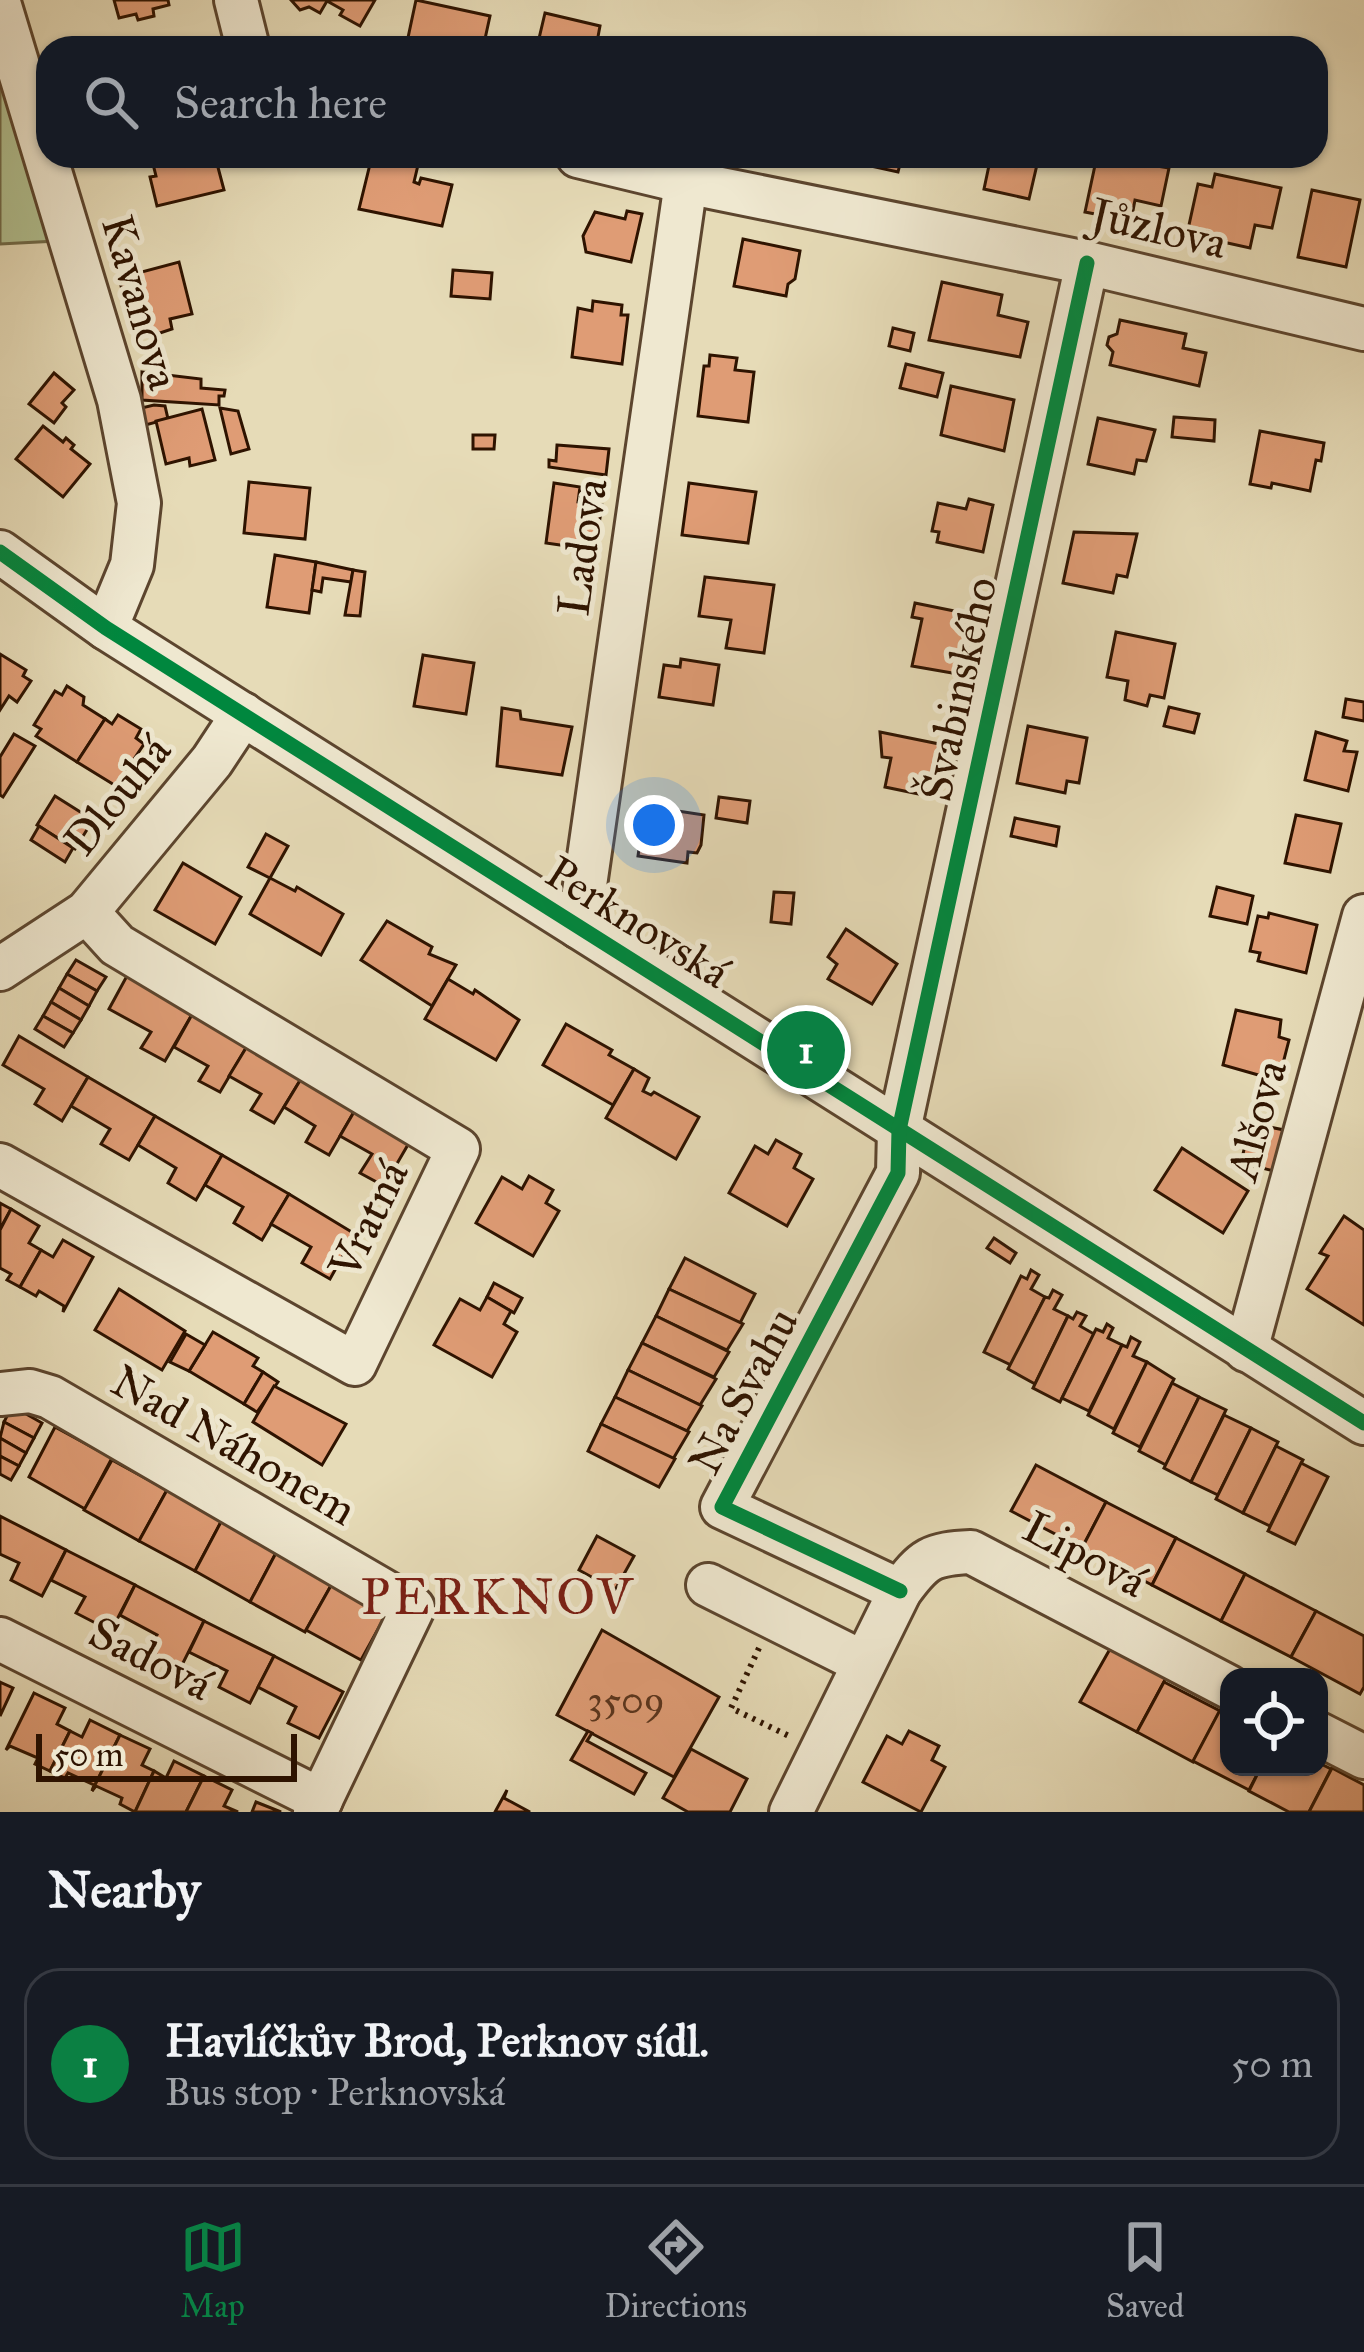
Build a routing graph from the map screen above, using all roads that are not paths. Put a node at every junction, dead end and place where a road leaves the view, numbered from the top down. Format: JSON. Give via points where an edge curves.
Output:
{"nodes":[{"id":1,"x":0,"y":6,"type":"edge"},
{"id":2,"x":36,"y":125,"type":"edge"},
{"id":3,"x":49,"y":168,"type":"edge"},
{"id":4,"x":628,"y":168,"type":"edge"},
{"id":5,"x":686,"y":182,"type":"junction"},
{"id":6,"x":1087,"y":263,"type":"junction"},
{"id":7,"x":1364,"y":328,"type":"edge"},
{"id":8,"x":0,"y":551,"type":"edge"},
{"id":9,"x":106,"y":628,"type":"junction"},
{"id":10,"x":243,"y":714,"type":"junction"},
{"id":11,"x":87,"y":912,"type":"junction"},
{"id":12,"x":1364,"y":916,"type":"edge"},
{"id":13,"x":579,"y":927,"type":"junction"},
{"id":14,"x":0,"y":969,"type":"edge"},
{"id":15,"x":899,"y":1130,"type":"junction"},
{"id":16,"x":0,"y":1165,"type":"edge"},
{"id":17,"x":1246,"y":1350,"type":"junction"},
{"id":18,"x":0,"y":1394,"type":"edge"},
{"id":19,"x":1364,"y":1423,"type":"edge"},
{"id":20,"x":708,"y":1585,"type":"dead end"},
{"id":21,"x":900,"y":1591,"type":"junction"},
{"id":22,"x":0,"y":1639,"type":"edge"},
{"id":23,"x":864,"y":1663,"type":"junction"},
{"id":24,"x":1220,"y":1682,"type":"edge"},
{"id":25,"x":1328,"y":1739,"type":"edge"},
{"id":26,"x":1364,"y":1757,"type":"edge"},
{"id":27,"x":318,"y":1806,"type":"edge"},
{"id":28,"x":790,"y":1812,"type":"edge"}],
"edges":[{"from":1,"to":2,"type":"street","name":"Kavanova"},
{"from":3,"to":9,"type":"street","name":"Kavanova","via":[[119,400],[139,503],[131,565]]},
{"from":4,"to":5,"type":"street","name":"Jůzlova"},
{"from":5,"to":6,"type":"street","name":"Jůzlova"},
{"from":5,"to":13,"type":"street","name":"Ladova"},
{"from":6,"to":7,"type":"street","name":"Jůzlova"},
{"from":6,"to":15,"type":"street","name":"Švabinského"},
{"from":8,"to":9,"type":"street","name":"Perknovská"},
{"from":9,"to":10,"type":"street","name":"Perknovská"},
{"from":10,"to":11,"type":"street","name":"Dlouhá"},
{"from":10,"to":13,"type":"street","name":"Perknovská"},
{"from":11,"to":14,"type":"street","name":"Dlouhá"},
{"from":11,"to":16,"type":"street","name":"Vratná","via":[[116,944],[458,1150],[355,1364]]},
{"from":12,"to":17,"type":"street","name":"Alšova"},
{"from":13,"to":15,"type":"street","name":"Perknovská"},
{"from":15,"to":17,"type":"street","name":"Perknovská"},
{"from":15,"to":21,"type":"street","name":"Na Svahu","via":[[898,1173],[722,1508]]},
{"from":17,"to":19,"type":"street","name":"Perknovská"},
{"from":18,"to":27,"type":"street","name":"Nad Náhonem","via":[[50,1397],[413,1608]]},
{"from":20,"to":23,"type":"street"},
{"from":21,"to":23,"type":"street"},
{"from":21,"to":24,"type":"street","name":"Lipová","via":[[936,1554],[971,1552]]},
{"from":22,"to":27,"type":"street","name":"Sadová"},
{"from":23,"to":28,"type":"street"},
{"from":25,"to":26,"type":"street"}]}
